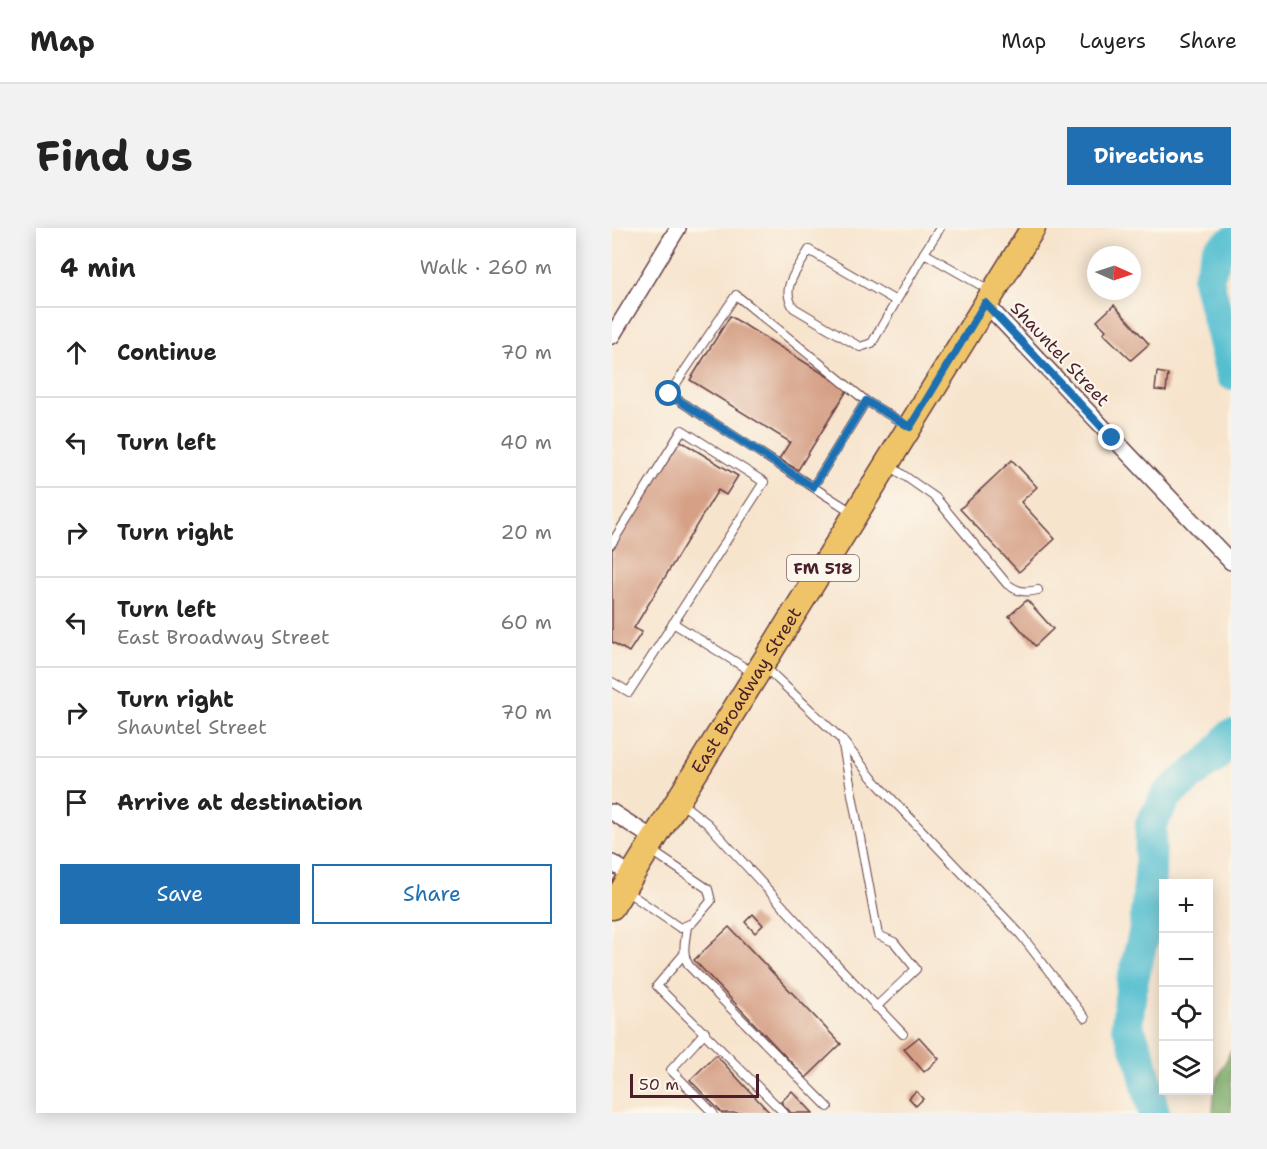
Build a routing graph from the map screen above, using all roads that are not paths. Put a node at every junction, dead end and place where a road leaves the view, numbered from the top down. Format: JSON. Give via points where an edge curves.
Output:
{"nodes":[{"id":1,"x":678,"y":228,"type":"edge"},
{"id":2,"x":940,"y":228,"type":"edge"},
{"id":3,"x":1033,"y":228,"type":"edge"},
{"id":4,"x":924,"y":253,"type":"junction"},
{"id":5,"x":989,"y":298,"type":"junction"},
{"id":6,"x":896,"y":301,"type":"junction"},
{"id":7,"x":612,"y":336,"type":"edge"},
{"id":8,"x":866,"y":401,"type":"junction"},
{"id":9,"x":910,"y":427,"type":"junction"},
{"id":10,"x":887,"y":464,"type":"junction"},
{"id":11,"x":813,"y":487,"type":"junction"},
{"id":12,"x":856,"y":514,"type":"junction"},
{"id":13,"x":612,"y":543,"type":"edge"},
{"id":14,"x":1231,"y":562,"type":"edge"},
{"id":15,"x":1038,"y":590,"type":"dead end"},
{"id":16,"x":673,"y":622,"type":"junction"},
{"id":17,"x":759,"y":669,"type":"junction"},
{"id":18,"x":612,"y":682,"type":"edge"},
{"id":19,"x":842,"y":740,"type":"junction"},
{"id":20,"x":677,"y":800,"type":"junction"},
{"id":21,"x":612,"y":812,"type":"edge"},
{"id":22,"x":651,"y":843,"type":"junction"},
{"id":23,"x":620,"y":884,"type":"edge"},
{"id":24,"x":687,"y":927,"type":"junction"},
{"id":25,"x":684,"y":954,"type":"junction"},
{"id":26,"x":876,"y":1007,"type":"junction"},
{"id":27,"x":1085,"y":1017,"type":"dead end"},
{"id":28,"x":705,"y":1032,"type":"junction"},
{"id":29,"x":903,"y":1034,"type":"dead end"},
{"id":30,"x":828,"y":1107,"type":"dead end"},
{"id":31,"x":713,"y":1113,"type":"edge"},
{"id":32,"x":784,"y":1113,"type":"edge"}],
"edges":[{"from":1,"to":7,"type":"street"},
{"from":2,"to":4,"type":"lane"},
{"from":3,"to":5,"type":"main road","name":"East Broadway Street","number":"FM 518"},
{"from":4,"to":5,"type":"lane"},
{"from":4,"to":6,"type":"lane"},
{"from":5,"to":9,"type":"main road","name":"East Broadway Street","number":"FM 518"},
{"from":5,"to":14,"type":"street","name":"Shauntel Street"},
{"from":6,"to":6,"type":"lane","via":[[872,343],[860,347],[794,308],[787,299],[788,286],[809,250]]},
{"from":8,"to":9,"type":"lane"},
{"from":8,"to":11,"type":"lane"},
{"from":8,"to":11,"type":"lane","via":[[735,295],[669,394]]},
{"from":9,"to":10,"type":"main road","name":"East Broadway Street","number":"FM 518"},
{"from":10,"to":12,"type":"main road","name":"East Broadway Street","number":"FM 518"},
{"from":10,"to":15,"type":"lane","via":[[936,498],[1007,584],[1027,593]]},
{"from":11,"to":12,"type":"lane"},
{"from":12,"to":17,"type":"main road","name":"East Broadway Street","number":"FM 518"},
{"from":13,"to":16,"type":"lane","via":[[682,430],[764,482]]},
{"from":16,"to":17,"type":"lane"},
{"from":16,"to":18,"type":"lane","via":[[629,692]]},
{"from":17,"to":19,"type":"lane"},
{"from":17,"to":20,"type":"main road","name":"East Broadway Street","number":"FM 518"},
{"from":19,"to":26,"type":"lane","via":[[878,935],[894,942],[916,969]]},
{"from":19,"to":27,"type":"lane","via":[[872,778],[1021,935]]},
{"from":20,"to":22,"type":"main road","name":"East Broadway Street","number":"FM 518"},
{"from":20,"to":26,"type":"lane","via":[[708,824]]},
{"from":21,"to":22,"type":"street"},
{"from":22,"to":23,"type":"main road","name":"East Broadway Street","number":"FM 518"},
{"from":22,"to":24,"type":"lane","via":[[711,895]]},
{"from":23,"to":24,"type":"lane","via":[[673,924]]},
{"from":24,"to":25,"type":"lane"},
{"from":25,"to":28,"type":"lane","via":[[657,986]]},
{"from":25,"to":30,"type":"lane","via":[[690,967]]},
{"from":26,"to":29,"type":"lane"},
{"from":28,"to":31,"type":"lane","via":[[672,1070]]},
{"from":28,"to":32,"type":"lane"}]}
